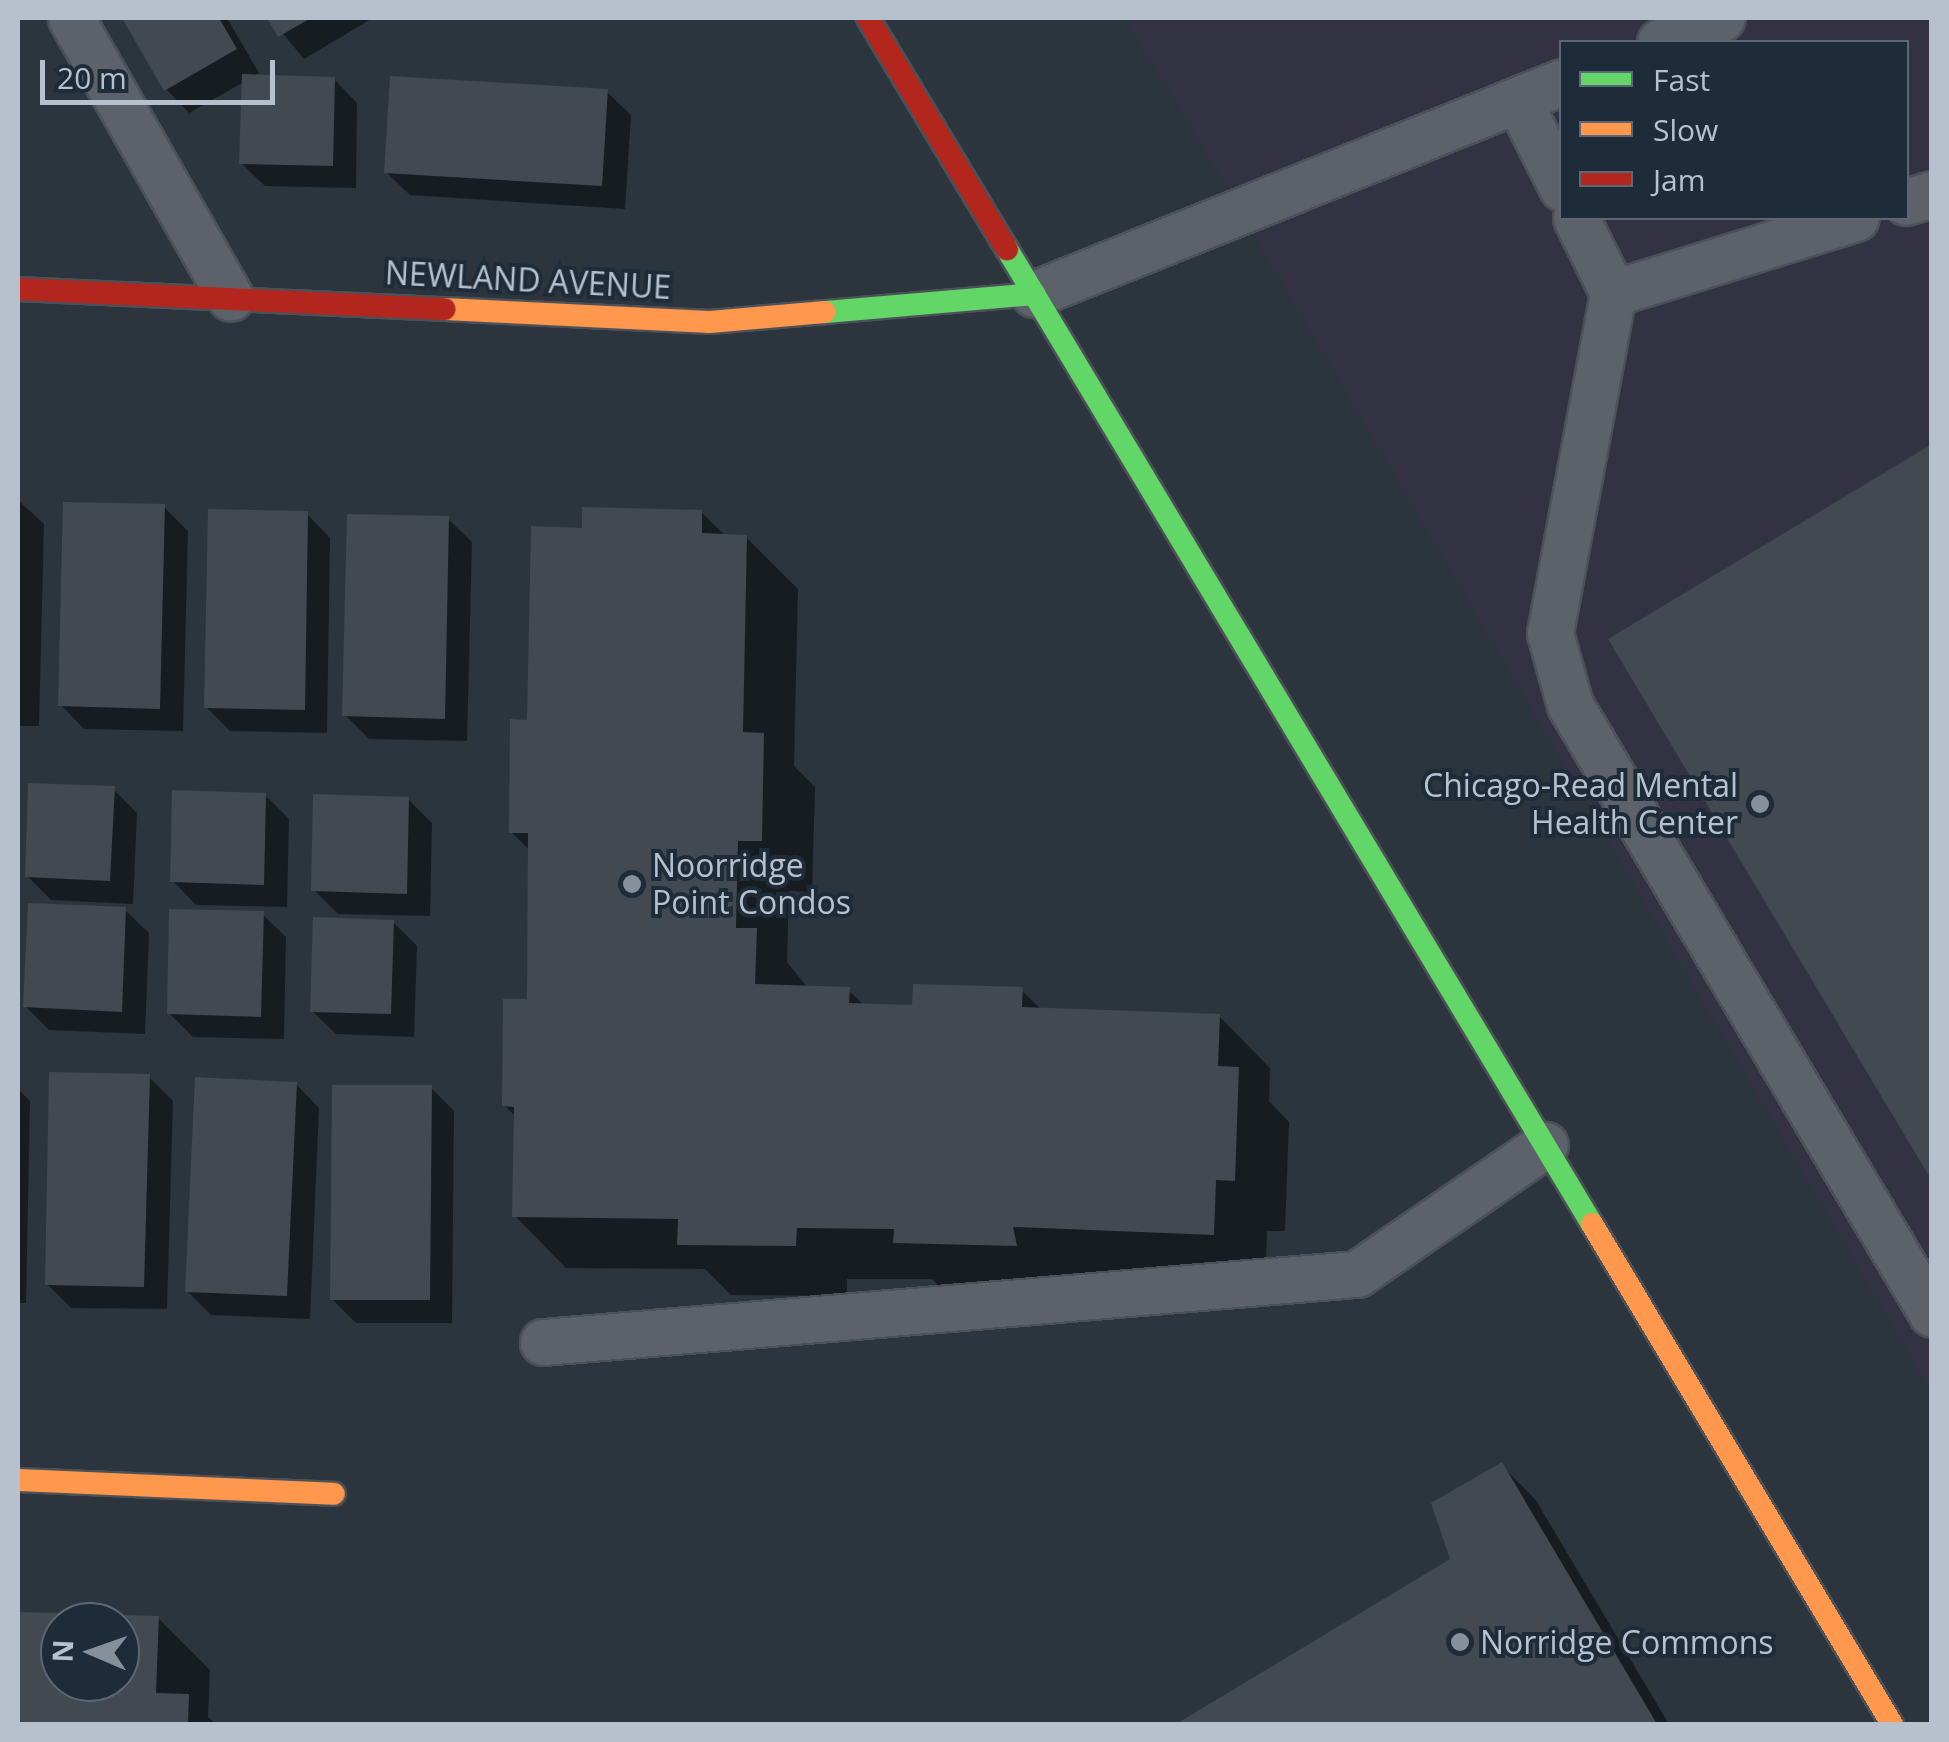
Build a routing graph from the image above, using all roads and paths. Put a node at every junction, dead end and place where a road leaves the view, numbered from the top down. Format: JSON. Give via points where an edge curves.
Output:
{"nodes":[{"id":1,"x":71,"y":18,"type":"edge"},
{"id":2,"x":868,"y":18,"type":"edge"},
{"id":3,"x":1722,"y":18,"type":"edge"},
{"id":4,"x":1665,"y":40,"type":"edge"},
{"id":5,"x":1559,"y":83,"type":"edge"},
{"id":6,"x":1518,"y":100,"type":"junction"},
{"id":7,"x":1559,"y":182,"type":"edge"},
{"id":8,"x":1577,"y":220,"type":"edge"},
{"id":9,"x":1850,"y":220,"type":"edge"},
{"id":10,"x":18,"y":289,"type":"edge"},
{"id":11,"x":1613,"y":293,"type":"junction"},
{"id":12,"x":1034,"y":294,"type":"junction"},
{"id":13,"x":231,"y":298,"type":"junction"},
{"id":14,"x":1546,"y":1145,"type":"junction"},
{"id":15,"x":1932,"y":1314,"type":"edge"},
{"id":16,"x":544,"y":1342,"type":"dead end"},
{"id":17,"x":18,"y":1480,"type":"edge"},
{"id":18,"x":334,"y":1494,"type":"dead end"},
{"id":19,"x":1892,"y":1724,"type":"edge"}],
"edges":[{"from":1,"to":13,"type":"lane"},
{"from":2,"to":12,"type":"main road"},
{"from":3,"to":4,"type":"lane"},
{"from":5,"to":6,"type":"lane"},
{"from":6,"to":7,"type":"lane"},
{"from":6,"to":12,"type":"lane"},
{"from":8,"to":11,"type":"lane"},
{"from":9,"to":11,"type":"lane"},
{"from":10,"to":13,"type":"main road","name":"NEWLAND AVENUE"},
{"from":11,"to":15,"type":"lane","via":[[1550,633],[1570,705]]},
{"from":12,"to":13,"type":"main road","name":"NEWLAND AVENUE","via":[[710,322]]},
{"from":12,"to":14,"type":"main road"},
{"from":14,"to":16,"type":"lane","via":[[1357,1274]]},
{"from":14,"to":19,"type":"main road"},
{"from":17,"to":18,"type":"main road"}]}
